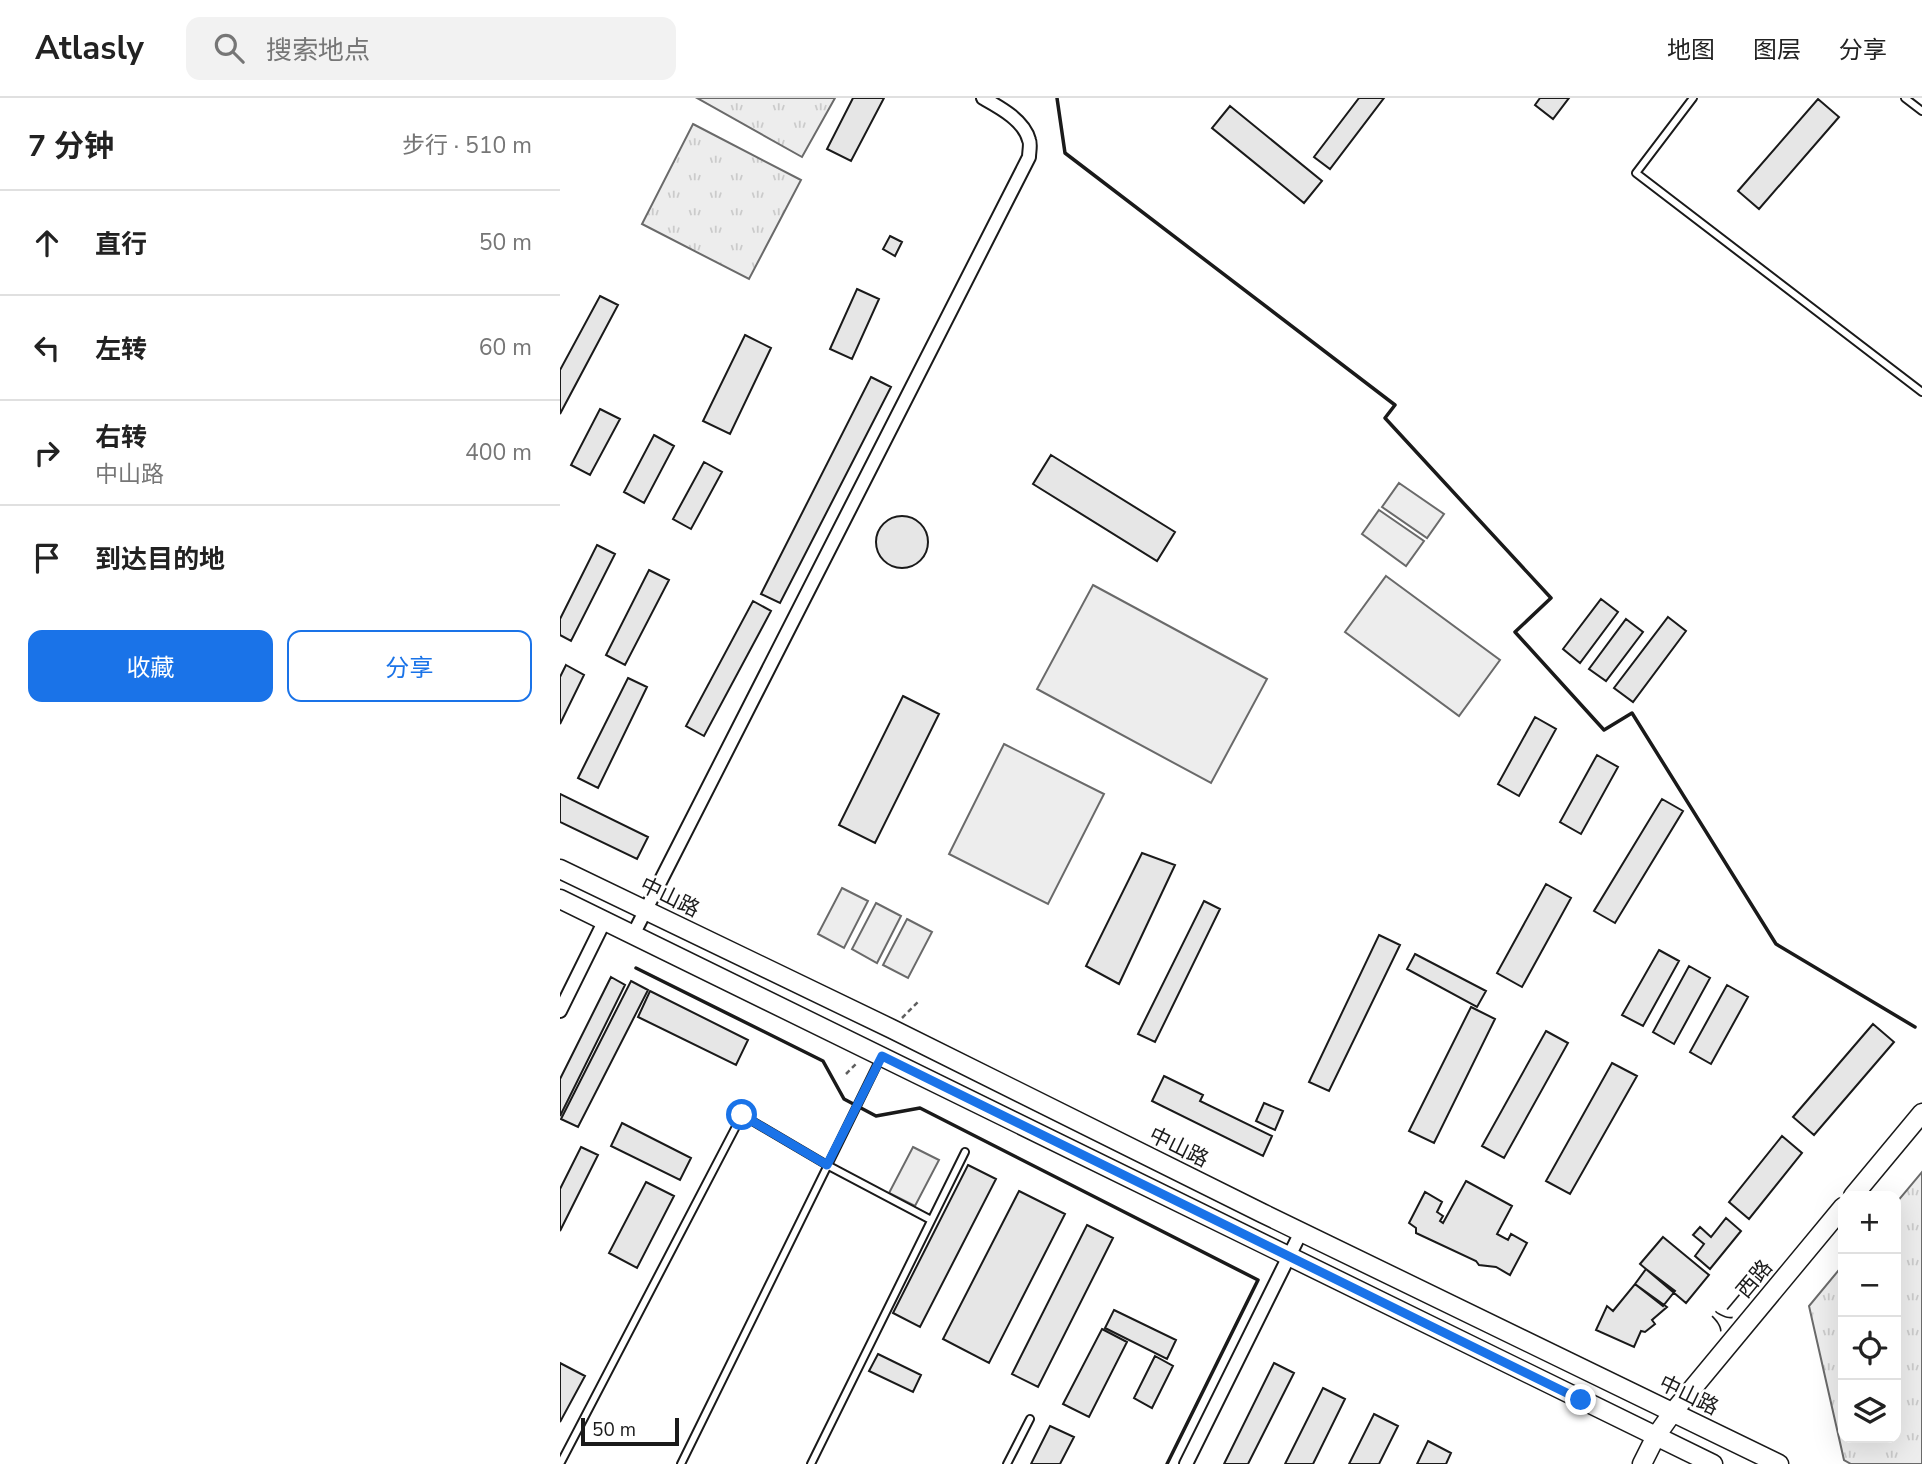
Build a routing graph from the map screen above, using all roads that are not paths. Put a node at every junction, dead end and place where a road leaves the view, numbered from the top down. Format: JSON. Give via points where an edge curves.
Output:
{"nodes":[{"id":1,"x":983,"y":98,"type":"edge"},
{"id":2,"x":1693,"y":98,"type":"edge"},
{"id":3,"x":1905,"y":98,"type":"edge"},
{"id":4,"x":1922,"y":111,"type":"edge"},
{"id":5,"x":1922,"y":392,"type":"edge"},
{"id":6,"x":560,"y":869,"type":"edge"},
{"id":7,"x":560,"y":899,"type":"edge"},
{"id":8,"x":645,"y":911,"type":"junction"},
{"id":9,"x":604,"y":920,"type":"junction"},
{"id":10,"x":634,"y":933,"type":"junction"},
{"id":11,"x":560,"y":1011,"type":"edge"},
{"id":12,"x":882,"y":1056,"type":"junction"},
{"id":13,"x":1922,"y":1112,"type":"edge"},
{"id":14,"x":965,"y":1152,"type":"dead end"},
{"id":15,"x":827,"y":1165,"type":"junction"},
{"id":16,"x":1857,"y":1191,"type":"edge"},
{"id":17,"x":1838,"y":1214,"type":"edge"},
{"id":18,"x":931,"y":1220,"type":"junction"},
{"id":19,"x":1301,"y":1232,"type":"junction"},
{"id":20,"x":1290,"y":1256,"type":"junction"},
{"id":21,"x":1673,"y":1412,"type":"junction"},
{"id":22,"x":1030,"y":1419,"type":"dead end"},
{"id":23,"x":1656,"y":1436,"type":"junction"},
{"id":24,"x":560,"y":1464,"type":"edge"},
{"id":25,"x":681,"y":1464,"type":"edge"},
{"id":26,"x":811,"y":1464,"type":"edge"},
{"id":27,"x":1007,"y":1464,"type":"edge"},
{"id":28,"x":1186,"y":1464,"type":"edge"},
{"id":29,"x":1642,"y":1464,"type":"edge"},
{"id":30,"x":1713,"y":1464,"type":"edge"},
{"id":31,"x":1779,"y":1464,"type":"edge"}],
"edges":[{"from":1,"to":8,"type":"street","via":[[1018,122],[1029,139],[1029,157]]},
{"from":2,"to":5,"type":"lane","via":[[1636,173]]},
{"from":3,"to":4,"type":"lane"},
{"from":6,"to":8,"type":"main road","name":"中山路"},
{"from":7,"to":9,"type":"main road"},
{"from":8,"to":10,"type":"street"},
{"from":8,"to":19,"type":"main road","name":"中山路"},
{"from":9,"to":10,"type":"main road"},
{"from":9,"to":11,"type":"street"},
{"from":10,"to":12,"type":"main road"},
{"from":12,"to":15,"type":"lane"},
{"from":12,"to":20,"type":"main road"},
{"from":13,"to":16,"type":"main road"},
{"from":14,"to":18,"type":"lane"},
{"from":15,"to":18,"type":"lane"},
{"from":15,"to":24,"type":"lane","via":[[742,1115]]},
{"from":15,"to":25,"type":"lane"},
{"from":17,"to":21,"type":"main road","name":"八一西路"},
{"from":18,"to":26,"type":"lane"},
{"from":19,"to":20,"type":"street"},
{"from":19,"to":21,"type":"main road","name":"中山路"},
{"from":20,"to":23,"type":"main road"},
{"from":20,"to":28,"type":"street"},
{"from":21,"to":23,"type":"main road","name":"八一西路"},
{"from":21,"to":31,"type":"main road","name":"中山路"},
{"from":22,"to":27,"type":"lane"},
{"from":23,"to":29,"type":"main road","name":"八一西路"},
{"from":23,"to":30,"type":"main road"}]}
